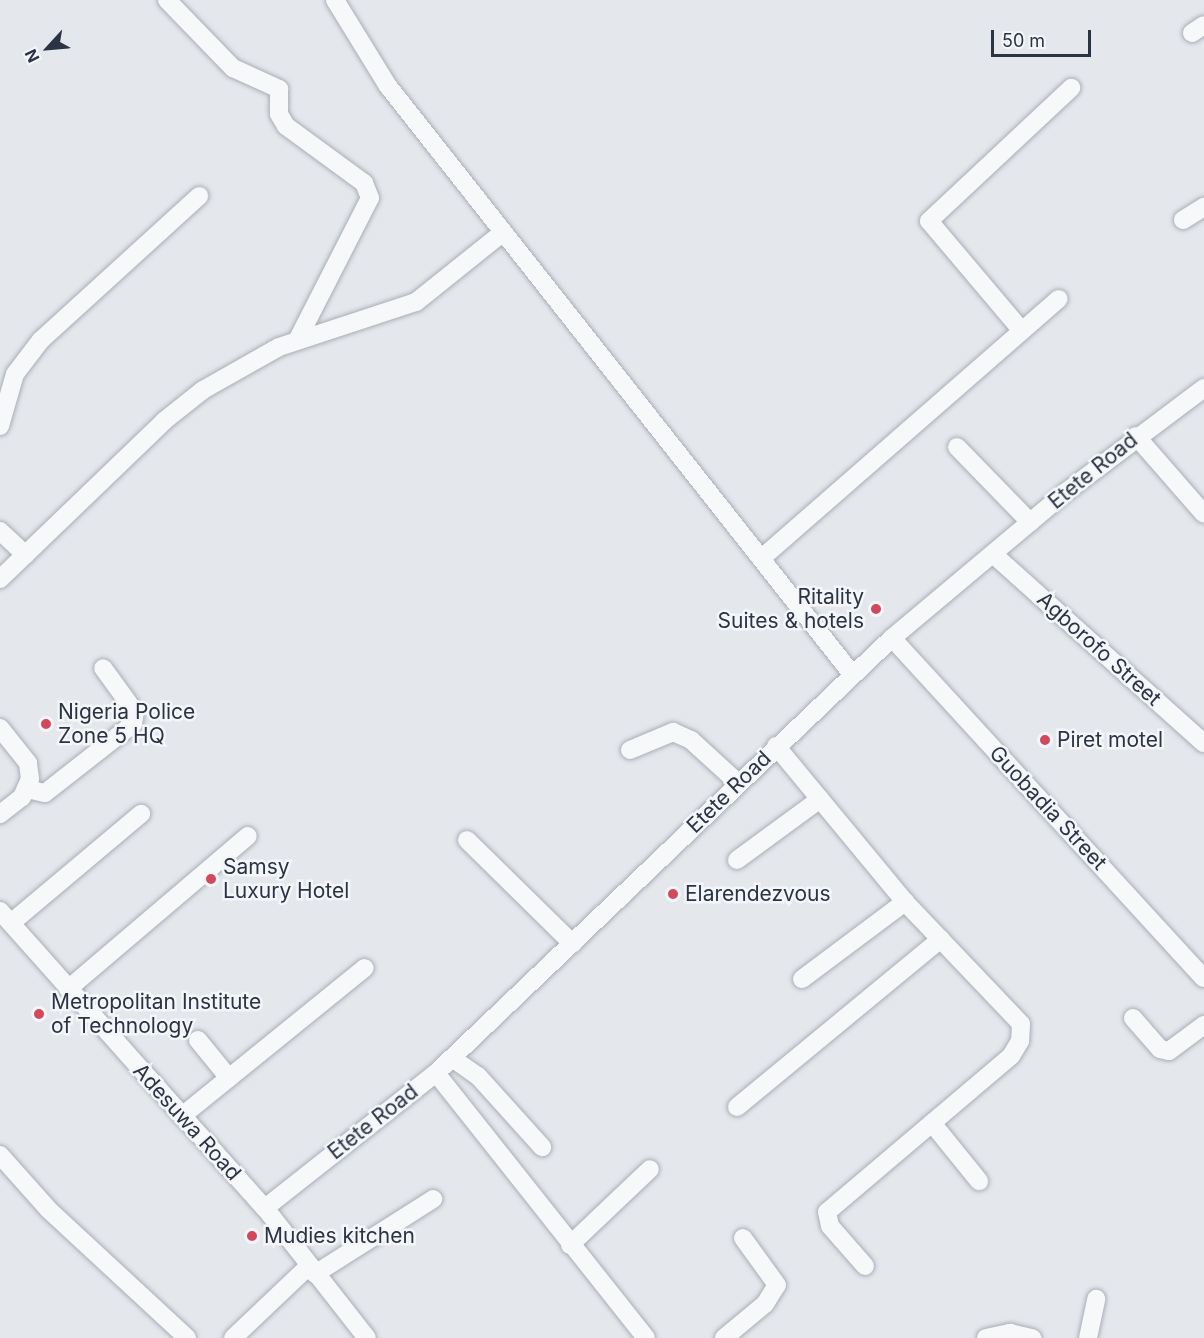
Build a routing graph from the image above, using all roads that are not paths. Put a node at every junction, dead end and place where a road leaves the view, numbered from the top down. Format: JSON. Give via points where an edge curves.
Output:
{"nodes":[{"id":1,"x":167,"y":0,"type":"edge"},
{"id":2,"x":335,"y":0,"type":"edge"},
{"id":3,"x":1071,"y":88,"type":"dead end"},
{"id":4,"x":199,"y":196,"type":"dead end"},
{"id":5,"x":1204,"y":207,"type":"edge"},
{"id":6,"x":1183,"y":220,"type":"dead end"},
{"id":7,"x":501,"y":234,"type":"junction"},
{"id":8,"x":1059,"y":298,"type":"dead end"},
{"id":9,"x":1022,"y":331,"type":"junction"},
{"id":10,"x":298,"y":339,"type":"junction"},
{"id":11,"x":1204,"y":388,"type":"edge"},
{"id":12,"x":1,"y":413,"type":"edge"},
{"id":13,"x":1136,"y":436,"type":"junction"},
{"id":14,"x":957,"y":447,"type":"dead end"},
{"id":15,"x":1204,"y":514,"type":"edge"},
{"id":16,"x":1030,"y":522,"type":"junction"},
{"id":17,"x":0,"y":531,"type":"edge"},
{"id":18,"x":993,"y":554,"type":"junction"},
{"id":19,"x":26,"y":555,"type":"junction"},
{"id":20,"x":764,"y":556,"type":"junction"},
{"id":21,"x":0,"y":578,"type":"edge"},
{"id":22,"x":892,"y":638,"type":"junction"},
{"id":23,"x":103,"y":668,"type":"dead end"},
{"id":24,"x":852,"y":674,"type":"junction"},
{"id":25,"x":0,"y":728,"type":"edge"},
{"id":26,"x":1204,"y":743,"type":"edge"},
{"id":27,"x":776,"y":746,"type":"junction"},
{"id":28,"x":630,"y":750,"type":"dead end"},
{"id":29,"x":738,"y":783,"type":"junction"},
{"id":30,"x":27,"y":789,"type":"junction"},
{"id":31,"x":820,"y":799,"type":"junction"},
{"id":32,"x":0,"y":813,"type":"edge"},
{"id":33,"x":141,"y":814,"type":"dead end"},
{"id":34,"x":248,"y":836,"type":"dead end"},
{"id":35,"x":467,"y":840,"type":"dead end"},
{"id":36,"x":737,"y":860,"type":"dead end"},
{"id":37,"x":905,"y":902,"type":"junction"},
{"id":38,"x":6,"y":917,"type":"edge"},
{"id":39,"x":941,"y":939,"type":"junction"},
{"id":40,"x":573,"y":944,"type":"junction"},
{"id":41,"x":365,"y":968,"type":"dead end"},
{"id":42,"x":1204,"y":978,"type":"edge"},
{"id":43,"x":802,"y":979,"type":"dead end"},
{"id":44,"x":68,"y":989,"type":"junction"},
{"id":45,"x":1133,"y":1018,"type":"dead end"},
{"id":46,"x":1204,"y":1025,"type":"edge"},
{"id":47,"x":198,"y":1040,"type":"dead end"},
{"id":48,"x":452,"y":1058,"type":"junction"},
{"id":49,"x":436,"y":1073,"type":"junction"},
{"id":50,"x":229,"y":1078,"type":"junction"},
{"id":51,"x":737,"y":1107,"type":"dead end"},
{"id":52,"x":182,"y":1116,"type":"junction"},
{"id":53,"x":932,"y":1123,"type":"junction"},
{"id":54,"x":542,"y":1148,"type":"dead end"},
{"id":55,"x":0,"y":1155,"type":"edge"},
{"id":56,"x":650,"y":1169,"type":"dead end"},
{"id":57,"x":979,"y":1181,"type":"dead end"},
{"id":58,"x":433,"y":1199,"type":"dead end"},
{"id":59,"x":265,"y":1208,"type":"junction"},
{"id":60,"x":743,"y":1238,"type":"dead end"},
{"id":61,"x":570,"y":1245,"type":"junction"},
{"id":62,"x":865,"y":1266,"type":"dead end"},
{"id":63,"x":312,"y":1270,"type":"junction"},
{"id":64,"x":1096,"y":1299,"type":"dead end"},
{"id":65,"x":187,"y":1338,"type":"edge"},
{"id":66,"x":233,"y":1338,"type":"edge"},
{"id":67,"x":367,"y":1338,"type":"edge"},
{"id":68,"x":646,"y":1338,"type":"edge"},
{"id":69,"x":724,"y":1338,"type":"edge"},
{"id":70,"x":986,"y":1338,"type":"edge"},
{"id":71,"x":1032,"y":1338,"type":"edge"},
{"id":72,"x":1088,"y":1338,"type":"edge"}],
"edges":[{"from":1,"to":10,"type":"street","via":[[233,68],[279,89],[279,114],[286,126],[364,183],[370,198]]},
{"from":2,"to":7,"type":"street","via":[[388,86]]},
{"from":3,"to":9,"type":"street","via":[[930,221]]},
{"from":4,"to":12,"type":"street","via":[[41,340],[15,374]]},
{"from":5,"to":6,"type":"street"},
{"from":7,"to":10,"type":"street","via":[[416,302]]},
{"from":7,"to":20,"type":"street"},
{"from":8,"to":9,"type":"street"},
{"from":9,"to":20,"type":"street"},
{"from":10,"to":19,"type":"street","via":[[254,359],[164,421]]},
{"from":11,"to":13,"type":"street","name":"Etete Road"},
{"from":13,"to":15,"type":"street"},
{"from":13,"to":16,"type":"street","name":"Etete Road"},
{"from":14,"to":16,"type":"street"},
{"from":16,"to":18,"type":"street","name":"Etete Road"},
{"from":17,"to":19,"type":"street"},
{"from":18,"to":22,"type":"street","name":"Etete Road"},
{"from":18,"to":26,"type":"street","name":"Agborofo Street"},
{"from":19,"to":21,"type":"street"},
{"from":20,"to":24,"type":"street"},
{"from":22,"to":24,"type":"street","name":"Etete Road"},
{"from":22,"to":42,"type":"street","name":"Guobadia Street"},
{"from":23,"to":30,"type":"street","via":[[135,712],[133,724],[45,793]]},
{"from":24,"to":27,"type":"street","name":"Etete Road"},
{"from":25,"to":30,"type":"street","via":[[28,763]]},
{"from":27,"to":29,"type":"street","name":"Etete Road"},
{"from":27,"to":31,"type":"street"},
{"from":28,"to":29,"type":"street","via":[[674,732]]},
{"from":29,"to":40,"type":"street","name":"Etete Road"},
{"from":30,"to":32,"type":"street"},
{"from":31,"to":36,"type":"street"},
{"from":31,"to":37,"type":"street"},
{"from":33,"to":38,"type":"street"},
{"from":34,"to":44,"type":"street"},
{"from":35,"to":40,"type":"street"},
{"from":37,"to":39,"type":"street"},
{"from":37,"to":43,"type":"street"},
{"from":38,"to":44,"type":"street","name":"Adesuwa Road"},
{"from":39,"to":51,"type":"street"},
{"from":39,"to":53,"type":"street","via":[[1021,1024],[1020,1041],[1011,1056]]},
{"from":40,"to":48,"type":"street","name":"Etete Road"},
{"from":41,"to":50,"type":"street"},
{"from":44,"to":52,"type":"street","name":"Adesuwa Road"},
{"from":45,"to":46,"type":"street","via":[[1160,1049],[1169,1051]]},
{"from":47,"to":50,"type":"street"},
{"from":48,"to":49,"type":"street","name":"Etete Road"},
{"from":48,"to":54,"type":"street","via":[[477,1076]]},
{"from":49,"to":59,"type":"street","name":"Etete Road"},
{"from":49,"to":61,"type":"street"},
{"from":50,"to":52,"type":"street"},
{"from":52,"to":59,"type":"street","name":"Adesuwa Road"},
{"from":53,"to":57,"type":"street"},
{"from":53,"to":62,"type":"street","via":[[827,1212],[830,1226]]},
{"from":55,"to":65,"type":"street","via":[[49,1210]]},
{"from":56,"to":61,"type":"street"},
{"from":58,"to":63,"type":"street"},
{"from":59,"to":63,"type":"street","name":"Adesuwa Road"},
{"from":60,"to":69,"type":"street","via":[[777,1285],[772,1297]]},
{"from":61,"to":68,"type":"street"},
{"from":63,"to":66,"type":"street"},
{"from":63,"to":67,"type":"street","name":"Adesuwa Road"},
{"from":64,"to":72,"type":"street"},
{"from":70,"to":71,"type":"street","via":[[1010,1333]]}]}
